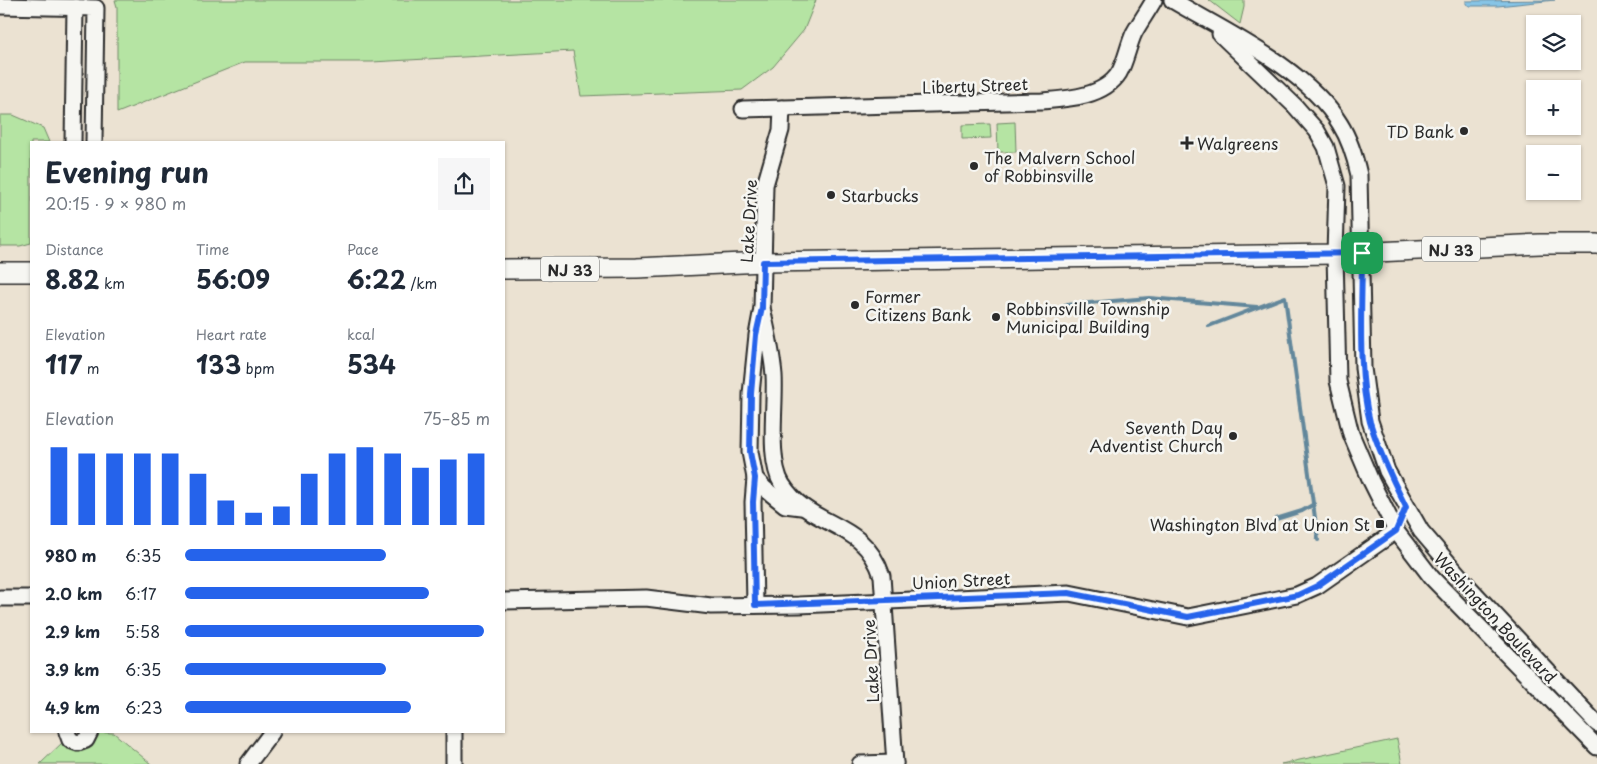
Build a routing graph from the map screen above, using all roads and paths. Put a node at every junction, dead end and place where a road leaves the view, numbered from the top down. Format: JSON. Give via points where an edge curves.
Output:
{"nodes":[{"id":1,"x":1154,"y":0,"type":"edge"},
{"id":2,"x":1172,"y":0,"type":"edge"},
{"id":3,"x":0,"y":6,"type":"edge"},
{"id":4,"x":75,"y":8,"type":"junction"},
{"id":5,"x":1207,"y":21,"type":"junction"},
{"id":6,"x":782,"y":108,"type":"junction"},
{"id":7,"x":743,"y":109,"type":"dead end"},
{"id":8,"x":73,"y":141,"type":"edge"},
{"id":9,"x":94,"y":141,"type":"edge"},
{"id":10,"x":1597,"y":244,"type":"edge"},
{"id":11,"x":1362,"y":253,"type":"junction"},
{"id":12,"x":1335,"y":254,"type":"junction"},
{"id":13,"x":763,"y":262,"type":"junction"},
{"id":14,"x":505,"y":270,"type":"edge"},
{"id":15,"x":28,"y":271,"type":"edge"},
{"id":16,"x":0,"y":272,"type":"edge"},
{"id":17,"x":762,"y":308,"type":"junction"},
{"id":18,"x":755,"y":478,"type":"junction"},
{"id":19,"x":801,"y":507,"type":"junction"},
{"id":20,"x":1406,"y":507,"type":"junction"},
{"id":21,"x":1396,"y":531,"type":"junction"},
{"id":22,"x":1421,"y":531,"type":"junction"},
{"id":23,"x":0,"y":598,"type":"edge"},
{"id":24,"x":30,"y":598,"type":"edge"},
{"id":25,"x":505,"y":601,"type":"edge"},
{"id":26,"x":884,"y":602,"type":"junction"},
{"id":27,"x":755,"y":605,"type":"junction"},
{"id":28,"x":1597,"y":724,"type":"edge"},
{"id":29,"x":67,"y":733,"type":"edge"},
{"id":30,"x":90,"y":733,"type":"edge"},
{"id":31,"x":271,"y":733,"type":"edge"},
{"id":32,"x":454,"y":733,"type":"edge"},
{"id":33,"x":1597,"y":747,"type":"edge"},
{"id":34,"x":895,"y":763,"type":"edge"},
{"id":35,"x":248,"y":764,"type":"edge"},
{"id":36,"x":454,"y":764,"type":"edge"},
{"id":37,"x":860,"y":764,"type":"edge"}],
"edges":[{"from":1,"to":6,"type":"street","name":"Liberty Street","via":[[1134,34],[1118,74],[1108,85],[1090,93],[1042,101]]},
{"from":2,"to":5,"type":"street","name":"Washington Boulevard"},
{"from":3,"to":4,"type":"street"},
{"from":4,"to":8,"type":"street"},
{"from":4,"to":9,"type":"street","via":[[96,8]]},
{"from":5,"to":11,"type":"street","name":"Washington Boulevard","via":[[1284,69],[1311,90],[1340,124],[1359,175]]},
{"from":5,"to":12,"type":"street","name":"Washington Boulevard","via":[[1295,106],[1326,147],[1337,186]]},
{"from":6,"to":7,"type":"street","name":"Liberty Street"},
{"from":6,"to":13,"type":"street","name":"Lake Drive","via":[[781,130],[765,185]]},
{"from":10,"to":11,"type":"main road","number":"NJ 33"},
{"from":11,"to":12,"type":"main road","number":"NJ 33"},
{"from":11,"to":20,"type":"street","name":"Washington Boulevard","via":[[1363,368],[1370,421],[1387,471]]},
{"from":12,"to":13,"type":"main road","number":"NJ 33"},
{"from":12,"to":21,"type":"street","name":"Washington Boulevard","via":[[1338,381],[1350,434]]},
{"from":13,"to":14,"type":"main road","number":"NJ 33"},
{"from":13,"to":17,"type":"street","name":"Lake Drive"},
{"from":15,"to":16,"type":"main road"},
{"from":17,"to":18,"type":"street","name":"Lake Drive","via":[[756,335],[751,394],[750,452]]},
{"from":17,"to":19,"type":"street","name":"Lake Drive","via":[[774,373],[777,471],[782,484]]},
{"from":18,"to":19,"type":"street","name":"Lake Drive","via":[[785,506]]},
{"from":18,"to":27,"type":"street"},
{"from":19,"to":26,"type":"street","name":"Lake Drive","via":[[848,532],[868,547],[882,576]]},
{"from":20,"to":21,"type":"street"},
{"from":20,"to":22,"type":"street","name":"Washington Boulevard"},
{"from":21,"to":22,"type":"street"},
{"from":21,"to":26,"type":"street","name":"Union Street","via":[[1317,586],[1298,595],[1188,617],[1069,593]]},
{"from":21,"to":33,"type":"street","name":"Washington Boulevard","via":[[1432,578]]},
{"from":22,"to":28,"type":"street","name":"Washington Boulevard"},
{"from":23,"to":24,"type":"street"},
{"from":25,"to":27,"type":"street","name":"Union Street","via":[[646,598],[711,606]]},
{"from":26,"to":27,"type":"street","name":"Union Street"},
{"from":26,"to":34,"type":"street","name":"Lake Drive"},
{"from":29,"to":30,"type":"street","via":[[70,740],[78,743],[86,740]]},
{"from":31,"to":35,"type":"street"},
{"from":32,"to":36,"type":"street"},
{"from":34,"to":37,"type":"street"}]}
